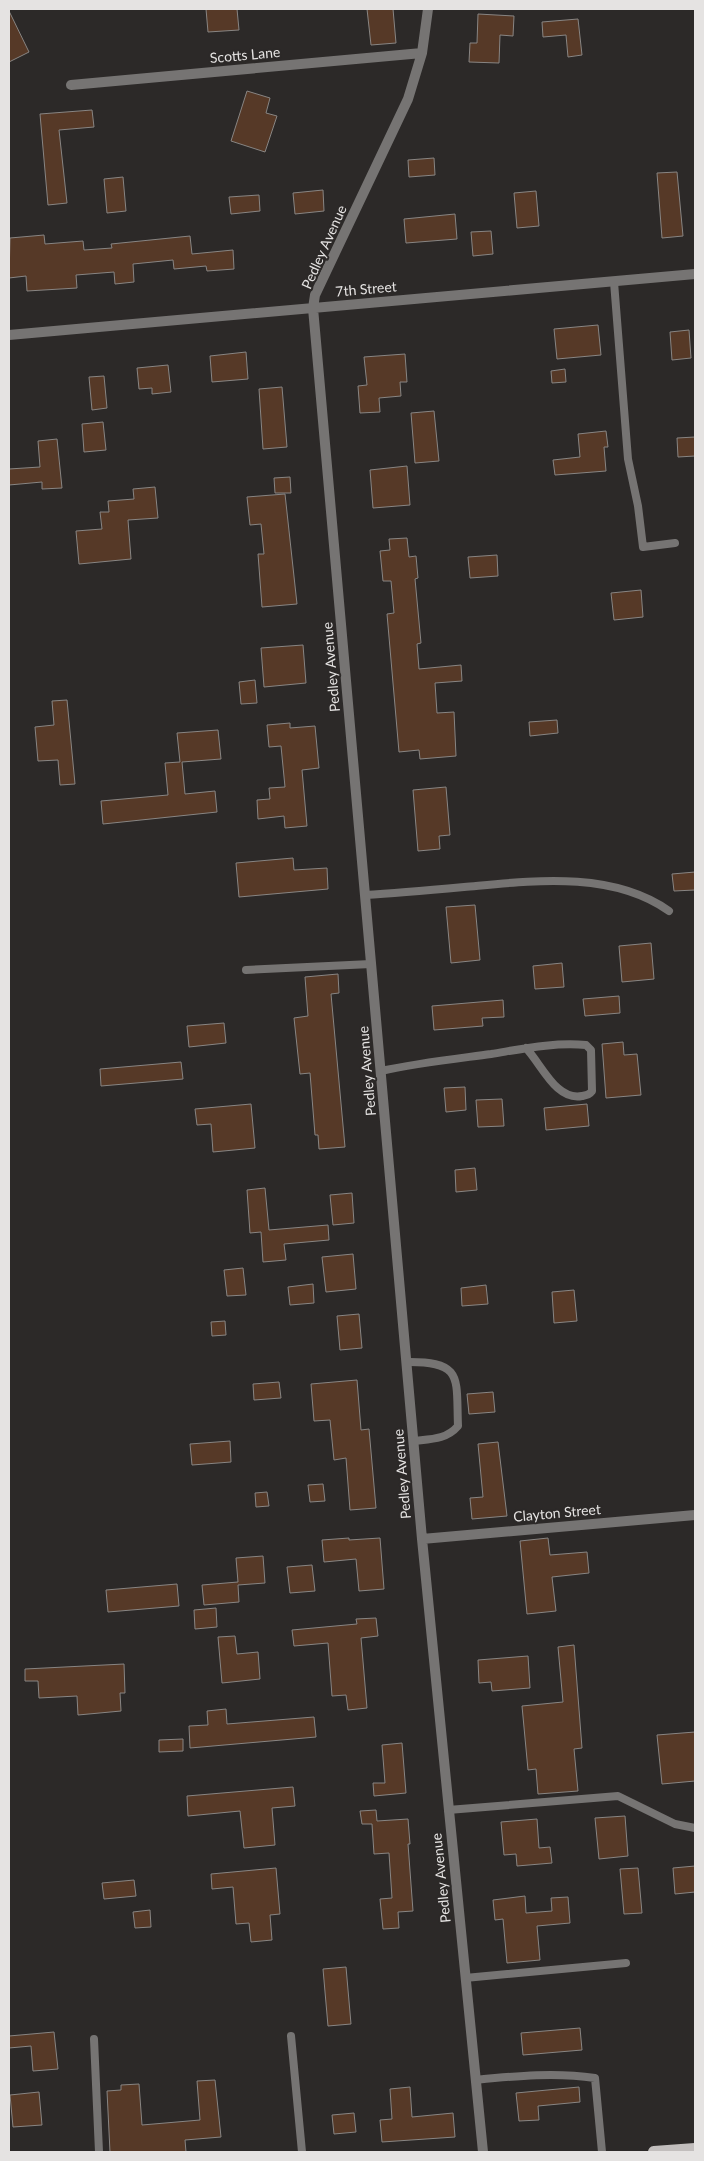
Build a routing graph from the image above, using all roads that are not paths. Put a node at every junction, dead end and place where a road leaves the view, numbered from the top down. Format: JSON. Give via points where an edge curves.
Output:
{"nodes":[{"id":1,"x":428,"y":9,"type":"edge"},
{"id":2,"x":422,"y":53,"type":"junction"},
{"id":3,"x":71,"y":85,"type":"dead end"},
{"id":4,"x":695,"y":274,"type":"edge"},
{"id":5,"x":614,"y":282,"type":"junction"},
{"id":6,"x":313,"y":308,"type":"junction"},
{"id":7,"x":9,"y":335,"type":"edge"},
{"id":8,"x":676,"y":543,"type":"dead end"},
{"id":9,"x":365,"y":895,"type":"junction"},
{"id":10,"x":669,"y":911,"type":"dead end"},
{"id":11,"x":371,"y":964,"type":"junction"},
{"id":12,"x":246,"y":970,"type":"dead end"},
{"id":13,"x":526,"y":1048,"type":"junction"},
{"id":14,"x":380,"y":1071,"type":"junction"},
{"id":15,"x":406,"y":1362,"type":"junction"},
{"id":16,"x":413,"y":1441,"type":"junction"},
{"id":17,"x":695,"y":1515,"type":"edge"},
{"id":18,"x":422,"y":1539,"type":"junction"},
{"id":19,"x":448,"y":1810,"type":"junction"},
{"id":20,"x":695,"y":1828,"type":"edge"},
{"id":21,"x":626,"y":1963,"type":"dead end"},
{"id":22,"x":465,"y":1978,"type":"junction"},
{"id":23,"x":292,"y":2036,"type":"dead end"},
{"id":24,"x":94,"y":2039,"type":"dead end"},
{"id":25,"x":475,"y":2080,"type":"junction"},
{"id":26,"x":695,"y":2148,"type":"edge"},
{"id":27,"x":99,"y":2152,"type":"edge"},
{"id":28,"x":302,"y":2152,"type":"edge"},
{"id":29,"x":483,"y":2152,"type":"edge"},
{"id":30,"x":602,"y":2152,"type":"edge"},
{"id":31,"x":654,"y":2152,"type":"edge"}],
"edges":[{"from":1,"to":2,"type":"street","name":"Pedley Avenue"},
{"from":2,"to":3,"type":"street","name":"Scotts Lane"},
{"from":2,"to":6,"type":"street","name":"Pedley Avenue","via":[[408,99],[315,295]]},
{"from":4,"to":5,"type":"street","name":"7th Street"},
{"from":5,"to":6,"type":"street","name":"7th Street"},
{"from":5,"to":8,"type":"lane","via":[[628,460],[643,547]]},
{"from":6,"to":7,"type":"street","name":"7th Street"},
{"from":6,"to":9,"type":"street","name":"Pedley Avenue"},
{"from":9,"to":10,"type":"lane","via":[[554,881],[600,884],[632,892]]},
{"from":9,"to":11,"type":"street","name":"Pedley Avenue"},
{"from":11,"to":12,"type":"lane"},
{"from":11,"to":14,"type":"street","name":"Pedley Avenue"},
{"from":13,"to":13,"type":"lane","via":[[586,1045],[591,1050],[590,1094],[566,1095]]},
{"from":13,"to":14,"type":"lane"},
{"from":14,"to":15,"type":"street","name":"Pedley Avenue"},
{"from":15,"to":16,"type":"street","name":"Pedley Avenue"},
{"from":15,"to":16,"type":"lane","via":[[442,1365],[450,1370],[456,1383],[458,1426],[442,1438]]},
{"from":16,"to":18,"type":"street","name":"Pedley Avenue"},
{"from":17,"to":18,"type":"street","name":"Clayton Street"},
{"from":18,"to":19,"type":"street","name":"Pedley Avenue"},
{"from":19,"to":20,"type":"lane","via":[[618,1796],[675,1824]]},
{"from":19,"to":22,"type":"street","name":"Pedley Avenue"},
{"from":21,"to":22,"type":"lane"},
{"from":22,"to":25,"type":"street","name":"Pedley Avenue"},
{"from":23,"to":28,"type":"lane"},
{"from":24,"to":27,"type":"lane"},
{"from":25,"to":29,"type":"street","name":"Pedley Avenue"},
{"from":25,"to":30,"type":"lane","via":[[572,2074],[595,2078]]},
{"from":26,"to":31,"type":"main road"}]}
